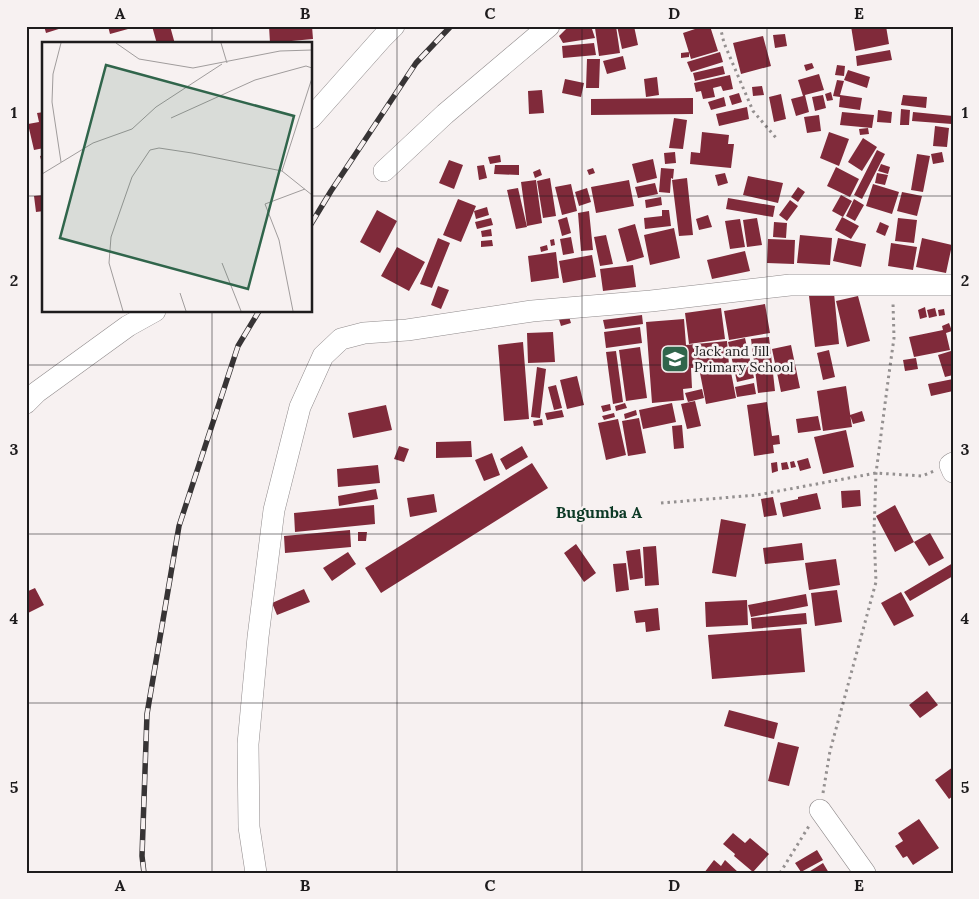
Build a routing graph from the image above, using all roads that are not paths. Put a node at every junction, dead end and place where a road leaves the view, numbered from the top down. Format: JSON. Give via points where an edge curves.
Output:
{"nodes":[{"id":1,"x":394,"y":26,"type":"edge"},
{"id":2,"x":549,"y":26,"type":"edge"},
{"id":3,"x":312,"y":117,"type":"edge"},
{"id":4,"x":384,"y":171,"type":"dead end"},
{"id":5,"x":953,"y":285,"type":"edge"},
{"id":6,"x":153,"y":312,"type":"edge"},
{"id":7,"x":26,"y":403,"type":"edge"},
{"id":8,"x":820,"y":810,"type":"road end"},
{"id":9,"x":256,"y":873,"type":"edge"},
{"id":10,"x":866,"y":873,"type":"edge"}],
"edges":[{"from":1,"to":3,"type":"street"},
{"from":2,"to":4,"type":"street"},
{"from":5,"to":9,"type":"street","via":[[790,285],[532,311],[407,330],[364,333],[341,339],[323,356],[300,407],[274,510],[248,744],[249,827]]},
{"from":6,"to":7,"type":"street","via":[[128,326]]},
{"from":8,"to":10,"type":"street"}]}
